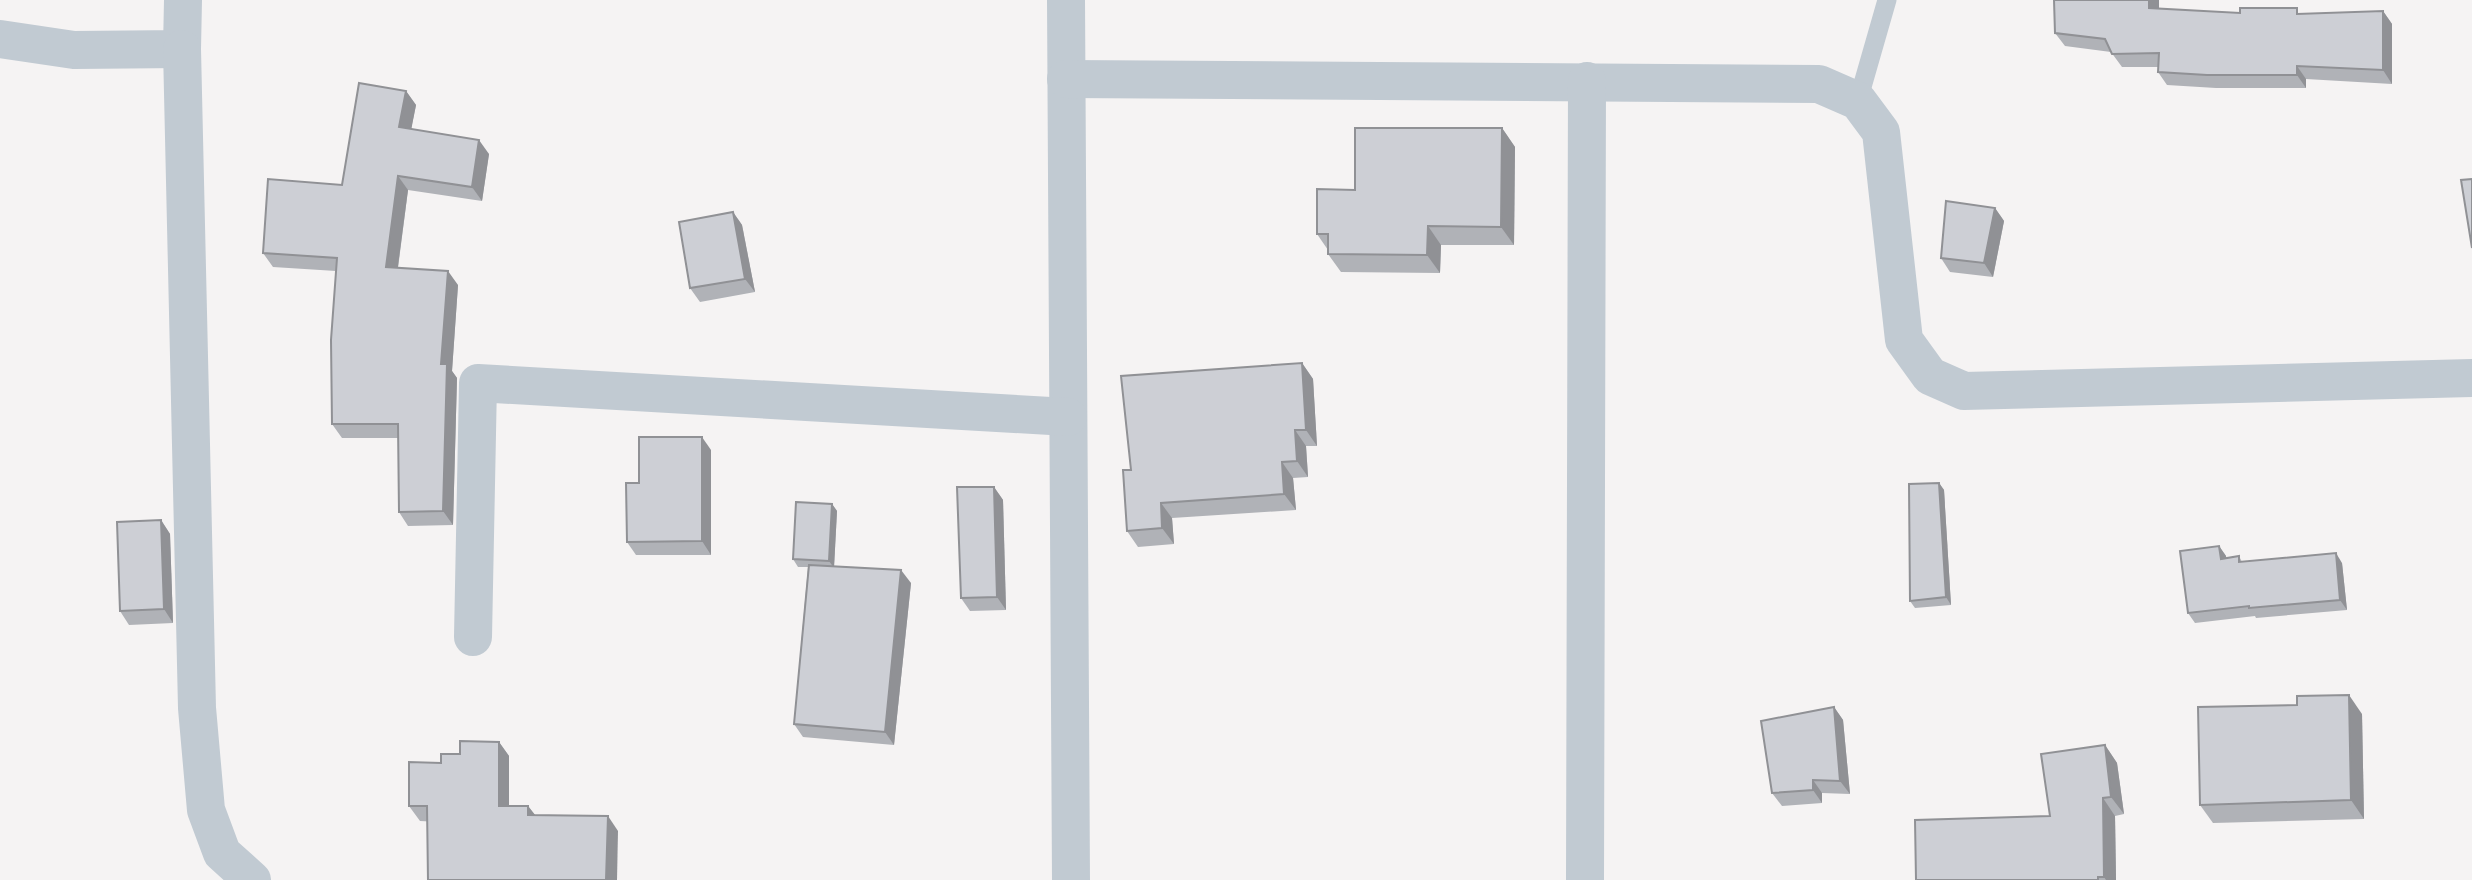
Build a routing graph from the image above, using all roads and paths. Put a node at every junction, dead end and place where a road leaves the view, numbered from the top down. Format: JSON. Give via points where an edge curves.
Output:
{"nodes":[{"id":1,"x":183,"y":0,"type":"edge"},
{"id":2,"x":1066,"y":0,"type":"edge"},
{"id":3,"x":1887,"y":0,"type":"edge"},
{"id":4,"x":0,"y":39,"type":"edge"},
{"id":5,"x":182,"y":49,"type":"junction"},
{"id":6,"x":1066,"y":79,"type":"junction"},
{"id":7,"x":1587,"y":81,"type":"junction"},
{"id":8,"x":1858,"y":101,"type":"junction"},
{"id":9,"x":2472,"y":378,"type":"edge"},
{"id":10,"x":1068,"y":417,"type":"junction"},
{"id":11,"x":473,"y":637,"type":"dead end"},
{"id":12,"x":251,"y":880,"type":"edge"},
{"id":13,"x":1071,"y":880,"type":"edge"},
{"id":14,"x":1585,"y":880,"type":"edge"}],
"edges":[{"from":1,"to":5,"type":"street"},
{"from":2,"to":6,"type":"street"},
{"from":3,"to":8,"type":"lane"},
{"from":4,"to":5,"type":"street","via":[[74,50]]},
{"from":5,"to":12,"type":"street","via":[[197,708],[205,810],[222,853]]},
{"from":6,"to":7,"type":"street"},
{"from":6,"to":10,"type":"street"},
{"from":7,"to":8,"type":"street","via":[[1819,84]]},
{"from":7,"to":14,"type":"street"},
{"from":8,"to":9,"type":"street","via":[[1881,131],[1904,340],[1930,376],[1964,391]]},
{"from":10,"to":11,"type":"street","via":[[478,383]]},
{"from":10,"to":13,"type":"street"}]}
